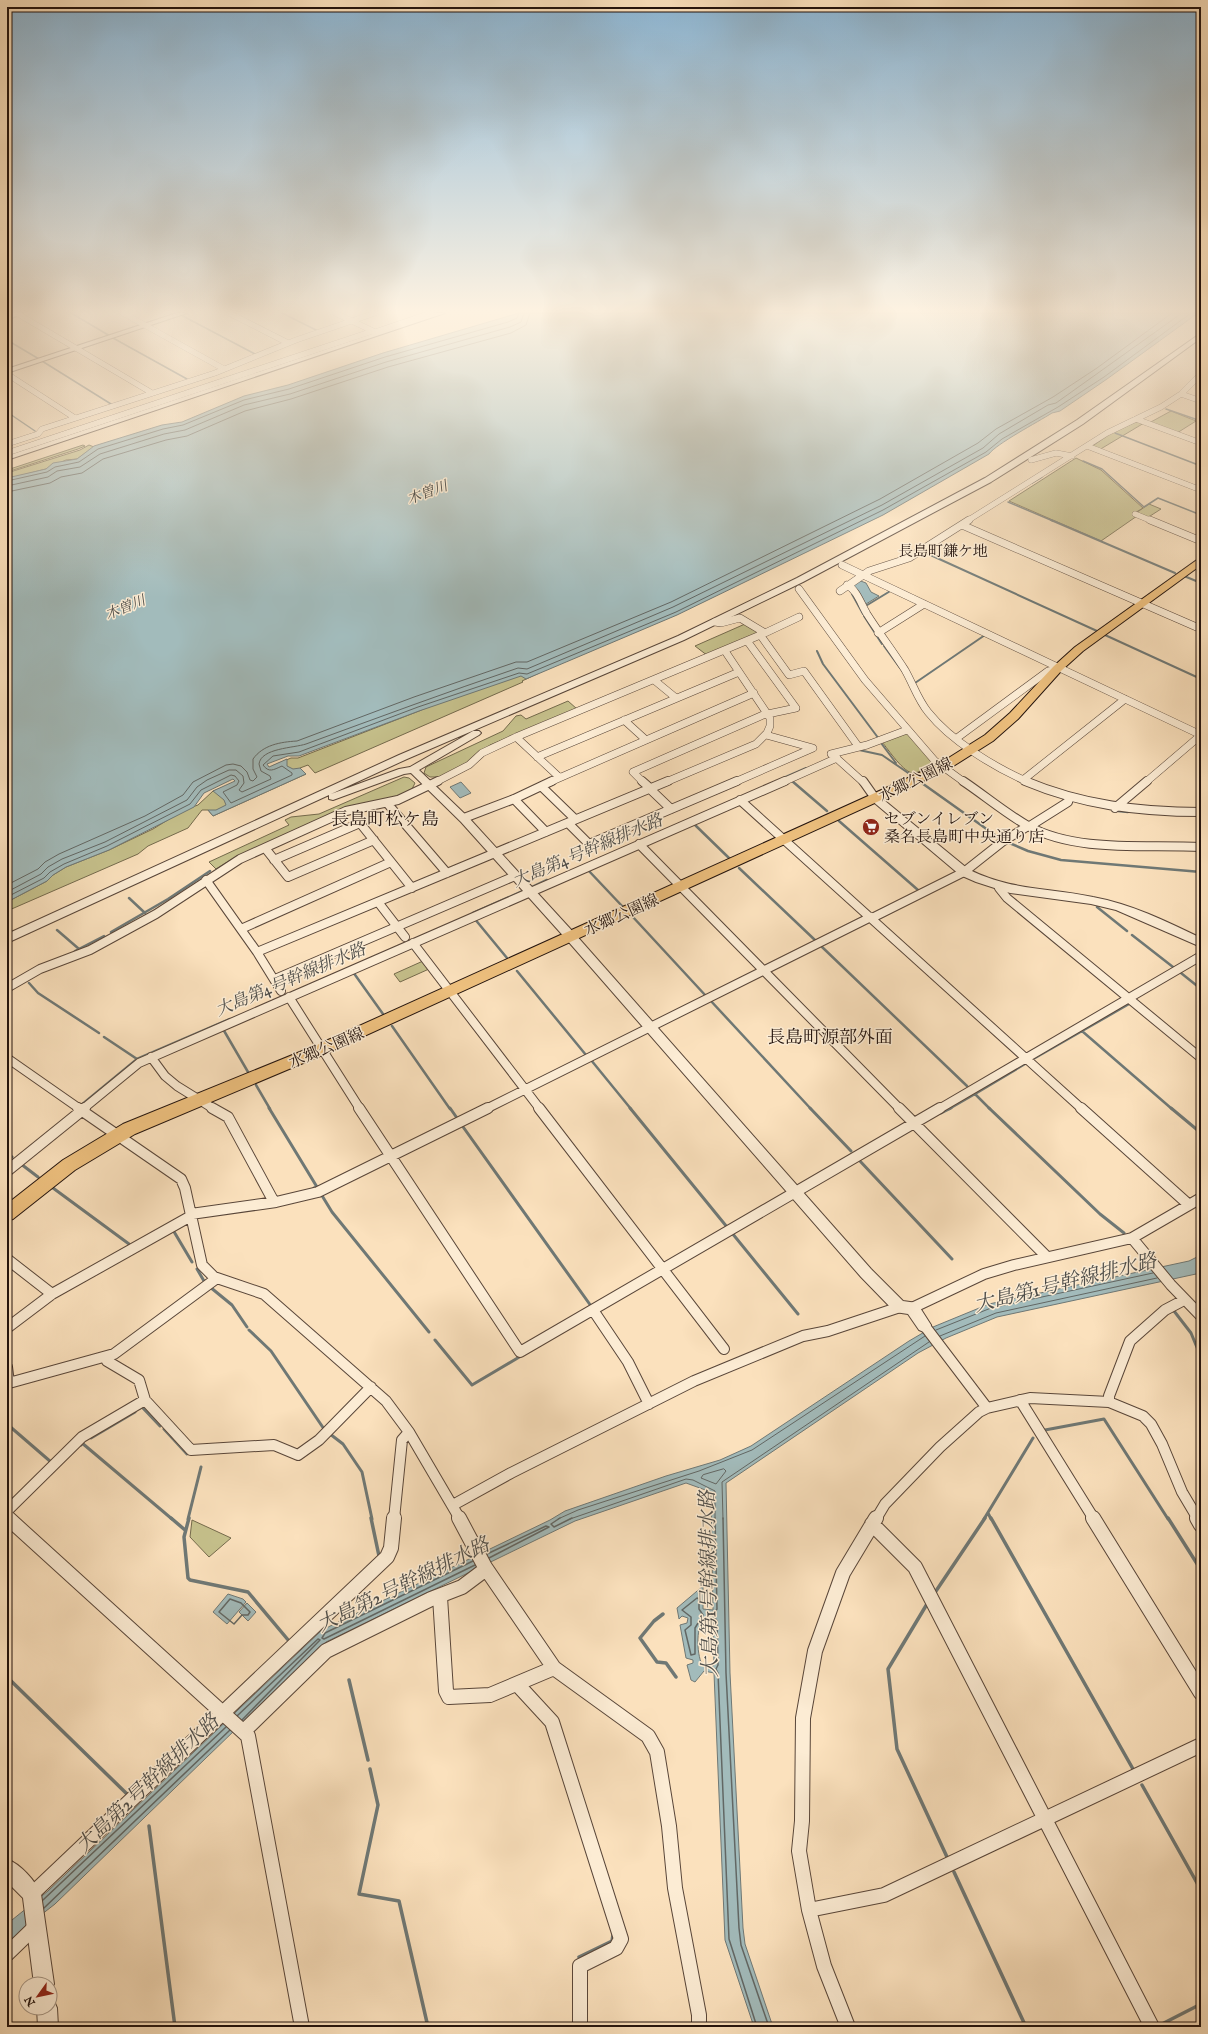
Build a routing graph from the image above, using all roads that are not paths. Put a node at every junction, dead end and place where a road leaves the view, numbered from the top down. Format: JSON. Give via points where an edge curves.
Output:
{"nodes":[{"id":1,"x":60,"y":408,"type":"edge"},
{"id":2,"x":105,"y":408,"type":"edge"},
{"id":3,"x":119,"y":408,"type":"edge"},
{"id":4,"x":146,"y":408,"type":"edge"},
{"id":5,"x":159,"y":408,"type":"edge"},
{"id":6,"x":1100,"y":408,"type":"edge"},
{"id":7,"x":1159,"y":408,"type":"edge"},
{"id":8,"x":128,"y":414,"type":"junction"},
{"id":9,"x":74,"y":417,"type":"junction"},
{"id":10,"x":1136,"y":419,"type":"junction"},
{"id":11,"x":1201,"y":443,"type":"edge"},
{"id":12,"x":7,"y":444,"type":"edge"},
{"id":13,"x":1052,"y":447,"type":"dead end"},
{"id":14,"x":1089,"y":447,"type":"junction"},
{"id":15,"x":7,"y":453,"type":"edge"},
{"id":16,"x":1072,"y":456,"type":"junction"},
{"id":17,"x":7,"y":458,"type":"edge"},
{"id":18,"x":1027,"y":459,"type":"junction"},
{"id":19,"x":1201,"y":490,"type":"edge"},
{"id":20,"x":1135,"y":514,"type":"dead end"},
{"id":21,"x":964,"y":525,"type":"junction"},
{"id":22,"x":1201,"y":541,"type":"edge"},
{"id":23,"x":1201,"y":560,"type":"edge"},
{"id":24,"x":842,"y":565,"type":"dead end"},
{"id":25,"x":861,"y":575,"type":"junction"},
{"id":26,"x":847,"y":585,"type":"junction"},
{"id":27,"x":799,"y":589,"type":"dead end"},
{"id":28,"x":840,"y":591,"type":"dead end"},
{"id":29,"x":1142,"y":603,"type":"junction"},
{"id":30,"x":924,"y":604,"type":"junction"},
{"id":31,"x":799,"y":617,"type":"dead end"},
{"id":32,"x":715,"y":622,"type":"junction"},
{"id":33,"x":1201,"y":629,"type":"edge"},
{"id":34,"x":878,"y":633,"type":"junction"},
{"id":35,"x":763,"y":635,"type":"junction"},
{"id":36,"x":748,"y":642,"type":"junction"},
{"id":37,"x":725,"y":651,"type":"junction"},
{"id":38,"x":1058,"y":668,"type":"junction"},
{"id":39,"x":739,"y":672,"type":"junction"},
{"id":40,"x":654,"y":680,"type":"junction"},
{"id":41,"x":754,"y":693,"type":"junction"},
{"id":42,"x":676,"y":698,"type":"junction"},
{"id":43,"x":1125,"y":699,"type":"junction"},
{"id":44,"x":502,"y":714,"type":"junction"},
{"id":45,"x":768,"y":714,"type":"junction"},
{"id":46,"x":624,"y":720,"type":"junction"},
{"id":47,"x":907,"y":730,"type":"junction"},
{"id":48,"x":766,"y":735,"type":"junction"},
{"id":49,"x":1201,"y":735,"type":"edge"},
{"id":50,"x":516,"y":737,"type":"junction"},
{"id":51,"x":956,"y":738,"type":"junction"},
{"id":52,"x":646,"y":740,"type":"junction"},
{"id":53,"x":858,"y":746,"type":"junction"},
{"id":54,"x":972,"y":750,"type":"junction"},
{"id":55,"x":537,"y":757,"type":"junction"},
{"id":56,"x":835,"y":757,"type":"junction"},
{"id":57,"x":943,"y":767,"type":"junction"},
{"id":58,"x":413,"y":770,"type":"junction"},
{"id":59,"x":560,"y":777,"type":"junction"},
{"id":60,"x":1023,"y":780,"type":"junction"},
{"id":61,"x":430,"y":786,"type":"junction"},
{"id":62,"x":542,"y":787,"type":"junction"},
{"id":63,"x":650,"y":788,"type":"junction"},
{"id":64,"x":875,"y":798,"type":"junction"},
{"id":65,"x":514,"y":799,"type":"junction"},
{"id":66,"x":740,"y":800,"type":"junction"},
{"id":67,"x":1069,"y":800,"type":"junction"},
{"id":68,"x":387,"y":803,"type":"junction"},
{"id":69,"x":301,"y":804,"type":"junction"},
{"id":70,"x":1115,"y":808,"type":"junction"},
{"id":71,"x":671,"y":809,"type":"junction"},
{"id":72,"x":1201,"y":812,"type":"edge"},
{"id":73,"x":464,"y":818,"type":"junction"},
{"id":74,"x":571,"y":821,"type":"junction"},
{"id":75,"x":1029,"y":826,"type":"junction"},
{"id":76,"x":546,"y":832,"type":"junction"},
{"id":77,"x":374,"y":840,"type":"junction"},
{"id":78,"x":784,"y":840,"type":"junction"},
{"id":79,"x":640,"y":844,"type":"junction"},
{"id":80,"x":1201,"y":847,"type":"edge"},
{"id":81,"x":264,"y":848,"type":"junction"},
{"id":82,"x":495,"y":853,"type":"junction"},
{"id":83,"x":274,"y":860,"type":"junction"},
{"id":84,"x":391,"y":862,"type":"junction"},
{"id":85,"x":964,"y":872,"type":"junction"},
{"id":86,"x":447,"y":873,"type":"junction"},
{"id":87,"x":515,"y":876,"type":"junction"},
{"id":88,"x":206,"y":880,"type":"junction"},
{"id":89,"x":682,"y":887,"type":"junction"},
{"id":90,"x":412,"y":888,"type":"junction"},
{"id":91,"x":999,"y":888,"type":"junction"},
{"id":92,"x":528,"y":890,"type":"junction"},
{"id":93,"x":378,"y":902,"type":"junction"},
{"id":94,"x":872,"y":918,"type":"junction"},
{"id":95,"x":396,"y":927,"type":"junction"},
{"id":96,"x":241,"y":929,"type":"junction"},
{"id":97,"x":571,"y":937,"type":"junction"},
{"id":98,"x":7,"y":939,"type":"edge"},
{"id":99,"x":409,"y":940,"type":"junction"},
{"id":100,"x":1201,"y":943,"type":"edge"},
{"id":101,"x":257,"y":952,"type":"junction"},
{"id":102,"x":1201,"y":956,"type":"edge"},
{"id":103,"x":764,"y":970,"type":"junction"},
{"id":104,"x":275,"y":979,"type":"junction"},
{"id":105,"x":7,"y":988,"type":"edge"},
{"id":106,"x":281,"y":991,"type":"dead end"},
{"id":107,"x":451,"y":991,"type":"junction"},
{"id":108,"x":289,"y":997,"type":"junction"},
{"id":109,"x":1129,"y":999,"type":"junction"},
{"id":110,"x":650,"y":1027,"type":"junction"},
{"id":111,"x":322,"y":1049,"type":"junction"},
{"id":112,"x":151,"y":1057,"type":"junction"},
{"id":113,"x":7,"y":1058,"type":"edge"},
{"id":114,"x":1026,"y":1058,"type":"junction"},
{"id":115,"x":1201,"y":1058,"type":"edge"},
{"id":116,"x":525,"y":1089,"type":"junction"},
{"id":117,"x":200,"y":1100,"type":"junction"},
{"id":118,"x":79,"y":1108,"type":"junction"},
{"id":119,"x":914,"y":1122,"type":"junction"},
{"id":120,"x":118,"y":1135,"type":"junction"},
{"id":121,"x":390,"y":1156,"type":"junction"},
{"id":122,"x":7,"y":1171,"type":"edge"},
{"id":123,"x":794,"y":1192,"type":"junction"},
{"id":124,"x":1201,"y":1198,"type":"edge"},
{"id":125,"x":274,"y":1202,"type":"junction"},
{"id":126,"x":1188,"y":1204,"type":"junction"},
{"id":127,"x":7,"y":1214,"type":"edge"},
{"id":128,"x":191,"y":1215,"type":"junction"},
{"id":129,"x":1132,"y":1238,"type":"junction"},
{"id":130,"x":1047,"y":1257,"type":"junction"},
{"id":131,"x":7,"y":1259,"type":"edge"},
{"id":132,"x":663,"y":1269,"type":"junction"},
{"id":133,"x":217,"y":1278,"type":"junction"},
{"id":134,"x":52,"y":1294,"type":"junction"},
{"id":135,"x":1184,"y":1300,"type":"junction"},
{"id":136,"x":906,"y":1308,"type":"junction"},
{"id":137,"x":593,"y":1310,"type":"junction"},
{"id":138,"x":1201,"y":1316,"type":"edge"},
{"id":139,"x":924,"y":1325,"type":"joint"},
{"id":140,"x":7,"y":1328,"type":"edge"},
{"id":141,"x":724,"y":1349,"type":"dead end"},
{"id":142,"x":105,"y":1357,"type":"junction"},
{"id":143,"x":7,"y":1367,"type":"edge"},
{"id":144,"x":371,"y":1386,"type":"junction"},
{"id":145,"x":145,"y":1400,"type":"junction"},
{"id":146,"x":1020,"y":1400,"type":"junction"},
{"id":147,"x":1109,"y":1402,"type":"junction"},
{"id":148,"x":649,"y":1404,"type":"junction"},
{"id":149,"x":987,"y":1408,"type":"junction"},
{"id":150,"x":409,"y":1432,"type":"junction"},
{"id":151,"x":453,"y":1505,"type":"junction"},
{"id":152,"x":7,"y":1511,"type":"edge"},
{"id":153,"x":7,"y":1517,"type":"edge"},
{"id":154,"x":872,"y":1524,"type":"junction"},
{"id":155,"x":1201,"y":1525,"type":"edge"},
{"id":156,"x":486,"y":1568,"type":"junction"},
{"id":157,"x":440,"y":1597,"type":"junction"},
{"id":158,"x":554,"y":1668,"type":"junction"},
{"id":159,"x":517,"y":1684,"type":"junction"},
{"id":160,"x":1201,"y":1693,"type":"edge"},
{"id":161,"x":225,"y":1714,"type":"junction"},
{"id":162,"x":243,"y":1730,"type":"junction"},
{"id":163,"x":1201,"y":1745,"type":"edge"},
{"id":164,"x":1045,"y":1818,"type":"junction"},
{"id":165,"x":7,"y":1868,"type":"edge"},
{"id":166,"x":32,"y":1896,"type":"junction"},
{"id":167,"x":809,"y":1910,"type":"junction"},
{"id":168,"x":37,"y":1925,"type":"junction"},
{"id":169,"x":7,"y":1954,"type":"edge"},
{"id":170,"x":43,"y":1976,"type":"edge"},
{"id":171,"x":47,"y":2016,"type":"edge"},
{"id":172,"x":48,"y":2027,"type":"edge"},
{"id":173,"x":302,"y":2027,"type":"edge"},
{"id":174,"x":580,"y":2027,"type":"edge"},
{"id":175,"x":699,"y":2027,"type":"edge"},
{"id":176,"x":848,"y":2027,"type":"edge"},
{"id":177,"x":1152,"y":2027,"type":"edge"}],
"edges":[{"from":1,"to":9,"type":"street"},
{"from":2,"to":9,"type":"street"},
{"from":3,"to":8,"type":"street"},
{"from":4,"to":8,"type":"street"},
{"from":5,"to":17,"type":"street"},
{"from":6,"to":18,"type":"street"},
{"from":7,"to":10,"type":"street"},
{"from":8,"to":15,"type":"street"},
{"from":9,"to":12,"type":"street","via":[[42,429],[38,434]]},
{"from":10,"to":11,"type":"street"},
{"from":10,"to":14,"type":"street","via":[[1107,433]]},
{"from":13,"to":18,"type":"street"},
{"from":14,"to":16,"type":"street"},
{"from":14,"to":19,"type":"street"},
{"from":16,"to":18,"type":"street","via":[[1052,454]]},
{"from":16,"to":21,"type":"street"},
{"from":18,"to":32,"type":"street","via":[[883,537]]},
{"from":20,"to":22,"type":"street"},
{"from":21,"to":25,"type":"street","via":[[909,558]]},
{"from":21,"to":29,"type":"street"},
{"from":23,"to":29,"type":"main road","name":"水郷公園線"},
{"from":24,"to":25,"type":"street"},
{"from":25,"to":26,"type":"street"},
{"from":25,"to":30,"type":"street"},
{"from":26,"to":28,"type":"street"},
{"from":26,"to":34,"type":"street","via":[[853,588],[860,605]]},
{"from":27,"to":47,"type":"street","via":[[841,650]]},
{"from":29,"to":33,"type":"street"},
{"from":29,"to":38,"type":"main road","name":"水郷公園線","via":[[1079,649]]},
{"from":30,"to":34,"type":"street"},
{"from":30,"to":38,"type":"street"},
{"from":31,"to":35,"type":"street"},
{"from":32,"to":35,"type":"street","via":[[740,618]]},
{"from":32,"to":44,"type":"street"},
{"from":34,"to":51,"type":"street","via":[[905,670],[929,712]]},
{"from":35,"to":36,"type":"street"},
{"from":35,"to":53,"type":"street","via":[[789,674],[804,672]]},
{"from":36,"to":37,"type":"street"},
{"from":36,"to":45,"type":"street","via":[[796,708]]},
{"from":37,"to":39,"type":"street"},
{"from":37,"to":40,"type":"street"},
{"from":38,"to":43,"type":"street"},
{"from":38,"to":51,"type":"street","via":[[1048,671]]},
{"from":38,"to":54,"type":"main road","name":"水郷公園線","via":[[1014,716]]},
{"from":39,"to":41,"type":"street"},
{"from":39,"to":42,"type":"street"},
{"from":40,"to":42,"type":"street"},
{"from":40,"to":50,"type":"street"},
{"from":41,"to":45,"type":"street"},
{"from":41,"to":52,"type":"street"},
{"from":42,"to":46,"type":"street"},
{"from":43,"to":49,"type":"street"},
{"from":43,"to":60,"type":"street"},
{"from":44,"to":58,"type":"street","via":[[485,728],[419,764]]},
{"from":44,"to":69,"type":"street"},
{"from":45,"to":48,"type":"street","via":[[771,724]]},
{"from":45,"to":63,"type":"street","via":[[633,772]]},
{"from":46,"to":52,"type":"street"},
{"from":46,"to":55,"type":"street"},
{"from":47,"to":53,"type":"street","via":[[867,746]]},
{"from":47,"to":57,"type":"street"},
{"from":48,"to":63,"type":"street","via":[[756,744]]},
{"from":48,"to":71,"type":"street","via":[[813,748]]},
{"from":49,"to":70,"type":"street"},
{"from":50,"to":55,"type":"street"},
{"from":50,"to":61,"type":"street","via":[[491,748],[469,765]]},
{"from":51,"to":54,"type":"street"},
{"from":52,"to":59,"type":"street"},
{"from":53,"to":56,"type":"street","via":[[842,750]]},
{"from":54,"to":57,"type":"main road","name":"水郷公園線"},
{"from":54,"to":60,"type":"street"},
{"from":55,"to":59,"type":"street"},
{"from":56,"to":64,"type":"street","via":[[860,778]]},
{"from":56,"to":66,"type":"street"},
{"from":57,"to":64,"type":"main road","name":"水郷公園線"},
{"from":57,"to":75,"type":"street"},
{"from":58,"to":61,"type":"street"},
{"from":58,"to":69,"type":"street","via":[[403,771],[317,802]]},
{"from":59,"to":62,"type":"street"},
{"from":60,"to":67,"type":"street"},
{"from":61,"to":68,"type":"street"},
{"from":61,"to":73,"type":"street"},
{"from":62,"to":65,"type":"street"},
{"from":62,"to":74,"type":"street"},
{"from":63,"to":71,"type":"street"},
{"from":63,"to":74,"type":"street"},
{"from":64,"to":78,"type":"main road","name":"水郷公園線"},
{"from":64,"to":85,"type":"street"},
{"from":65,"to":73,"type":"street"},
{"from":65,"to":76,"type":"street"},
{"from":66,"to":78,"type":"street"},
{"from":66,"to":79,"type":"street"},
{"from":67,"to":70,"type":"street"},
{"from":67,"to":75,"type":"street"},
{"from":68,"to":81,"type":"street","via":[[346,811]]},
{"from":68,"to":86,"type":"street"},
{"from":69,"to":98,"type":"street"},
{"from":70,"to":72,"type":"street","via":[[1171,813]]},
{"from":71,"to":74,"type":"street","via":[[589,844]]},
{"from":73,"to":82,"type":"street"},
{"from":74,"to":76,"type":"street"},
{"from":75,"to":80,"type":"street","via":[[1058,838],[1100,846]]},
{"from":75,"to":85,"type":"street","via":[[1004,841]]},
{"from":76,"to":82,"type":"street"},
{"from":77,"to":83,"type":"street","via":[[288,877]]},
{"from":77,"to":83,"type":"street","via":[[360,823]]},
{"from":77,"to":84,"type":"street"},
{"from":78,"to":89,"type":"main road","name":"水郷公園線"},
{"from":78,"to":94,"type":"street"},
{"from":79,"to":89,"type":"street"},
{"from":79,"to":92,"type":"street"},
{"from":81,"to":83,"type":"street"},
{"from":81,"to":88,"type":"street"},
{"from":82,"to":86,"type":"street"},
{"from":82,"to":87,"type":"street"},
{"from":84,"to":90,"type":"street"},
{"from":84,"to":96,"type":"street"},
{"from":85,"to":91,"type":"street"},
{"from":85,"to":94,"type":"street"},
{"from":86,"to":90,"type":"street"},
{"from":87,"to":92,"type":"street"},
{"from":87,"to":95,"type":"street"},
{"from":88,"to":96,"type":"street"},
{"from":88,"to":105,"type":"street","via":[[156,914],[95,947],[40,969]]},
{"from":89,"to":97,"type":"main road","name":"水郷公園線"},
{"from":89,"to":103,"type":"street"},
{"from":90,"to":93,"type":"street"},
{"from":91,"to":100,"type":"street","via":[[1112,905],[1137,913]]},
{"from":91,"to":109,"type":"street","via":[[1007,898]]},
{"from":92,"to":97,"type":"street"},
{"from":92,"to":99,"type":"street"},
{"from":93,"to":95,"type":"street"},
{"from":93,"to":101,"type":"street"},
{"from":94,"to":103,"type":"street"},
{"from":94,"to":114,"type":"street"},
{"from":95,"to":99,"type":"street"},
{"from":95,"to":104,"type":"street"},
{"from":96,"to":101,"type":"street"},
{"from":97,"to":107,"type":"main road","name":"水郷公園線"},
{"from":97,"to":110,"type":"street"},
{"from":99,"to":107,"type":"street"},
{"from":99,"to":108,"type":"street"},
{"from":101,"to":104,"type":"street"},
{"from":102,"to":109,"type":"street"},
{"from":103,"to":110,"type":"street"},
{"from":103,"to":119,"type":"street"},
{"from":104,"to":106,"type":"street"},
{"from":107,"to":111,"type":"main road","name":"水郷公園線"},
{"from":107,"to":116,"type":"street"},
{"from":108,"to":111,"type":"street"},
{"from":108,"to":112,"type":"street"},
{"from":109,"to":114,"type":"street"},
{"from":109,"to":115,"type":"street"},
{"from":110,"to":116,"type":"street"},
{"from":110,"to":123,"type":"street"},
{"from":111,"to":117,"type":"main road","name":"水郷公園線"},
{"from":111,"to":121,"type":"street"},
{"from":112,"to":117,"type":"street","via":[[165,1076]]},
{"from":112,"to":118,"type":"street","via":[[139,1063]]},
{"from":113,"to":118,"type":"street"},
{"from":114,"to":119,"type":"street"},
{"from":114,"to":126,"type":"street"},
{"from":116,"to":121,"type":"street"},
{"from":116,"to":132,"type":"street"},
{"from":117,"to":120,"type":"main road","name":"水郷公園線"},
{"from":117,"to":125,"type":"street","via":[[228,1118]]},
{"from":118,"to":120,"type":"street"},
{"from":118,"to":122,"type":"street"},
{"from":119,"to":123,"type":"street"},
{"from":119,"to":130,"type":"street"},
{"from":120,"to":127,"type":"main road","name":"水郷公園線","via":[[69,1165]]},
{"from":120,"to":128,"type":"street","via":[[181,1179]]},
{"from":121,"to":125,"type":"street","via":[[318,1192]]},
{"from":121,"to":137,"type":"street","via":[[520,1352]]},
{"from":123,"to":132,"type":"street"},
{"from":123,"to":136,"type":"street","via":[[866,1273]]},
{"from":124,"to":126,"type":"street"},
{"from":125,"to":128,"type":"street"},
{"from":126,"to":129,"type":"street"},
{"from":128,"to":133,"type":"street","via":[[202,1265]]},
{"from":128,"to":134,"type":"street"},
{"from":129,"to":130,"type":"street"},
{"from":129,"to":135,"type":"street"},
{"from":130,"to":136,"type":"street","via":[[984,1274]]},
{"from":131,"to":134,"type":"street"},
{"from":132,"to":137,"type":"street"},
{"from":132,"to":141,"type":"street"},
{"from":133,"to":142,"type":"street","via":[[114,1354]]},
{"from":133,"to":144,"type":"street","via":[[264,1294]]},
{"from":134,"to":140,"type":"street"},
{"from":135,"to":138,"type":"street"},
{"from":135,"to":147,"type":"street","via":[[1165,1310],[1130,1341]]},
{"from":136,"to":139,"type":"street"},
{"from":136,"to":148,"type":"street","via":[[803,1336],[694,1381]]},
{"from":137,"to":148,"type":"street","via":[[628,1362]]},
{"from":139,"to":149,"type":"street"},
{"from":142,"to":143,"type":"street","via":[[9,1383]]},
{"from":142,"to":145,"type":"street","via":[[107,1361],[139,1380]]},
{"from":144,"to":145,"type":"street","via":[[319,1440],[298,1455],[274,1445],[191,1450]]},
{"from":144,"to":150,"type":"street","via":[[386,1401]]},
{"from":145,"to":152,"type":"street","via":[[82,1437]]},
{"from":146,"to":147,"type":"street","via":[[1030,1398]]},
{"from":146,"to":149,"type":"street"},
{"from":146,"to":160,"type":"street"},
{"from":147,"to":155,"type":"street","via":[[1143,1416],[1151,1424],[1182,1492]]},
{"from":148,"to":151,"type":"street"},
{"from":149,"to":154,"type":"street","via":[[979,1412],[940,1447],[885,1504]]},
{"from":150,"to":151,"type":"street"},
{"from":150,"to":161,"type":"street","via":[[402,1440],[391,1552]]},
{"from":151,"to":156,"type":"street"},
{"from":153,"to":161,"type":"street"},
{"from":154,"to":164,"type":"street","via":[[915,1567]]},
{"from":154,"to":167,"type":"street","via":[[843,1573],[828,1613],[815,1651],[803,1718],[802,1821],[799,1851]]},
{"from":156,"to":157,"type":"street","via":[[462,1587]]},
{"from":156,"to":158,"type":"street"},
{"from":157,"to":159,"type":"street","via":[[442,1648],[446,1691],[449,1697],[490,1696]]},
{"from":157,"to":162,"type":"street","via":[[431,1599],[326,1652]]},
{"from":158,"to":159,"type":"street"},
{"from":158,"to":175,"type":"street","via":[[643,1731],[657,1752],[669,1826],[675,1888],[699,2015]]},
{"from":159,"to":174,"type":"street","via":[[552,1722],[621,1939],[616,1948],[580,1966]]},
{"from":161,"to":162,"type":"street"},
{"from":161,"to":166,"type":"street"},
{"from":162,"to":173,"type":"street","via":[[248,1736]]},
{"from":163,"to":164,"type":"street"},
{"from":164,"to":167,"type":"street","via":[[884,1895]]},
{"from":164,"to":177,"type":"street"},
{"from":165,"to":166,"type":"street"},
{"from":166,"to":168,"type":"street"},
{"from":167,"to":176,"type":"street","via":[[824,1966]]},
{"from":168,"to":169,"type":"street"},
{"from":168,"to":170,"type":"street"},
{"from":171,"to":172,"type":"street"}]}
